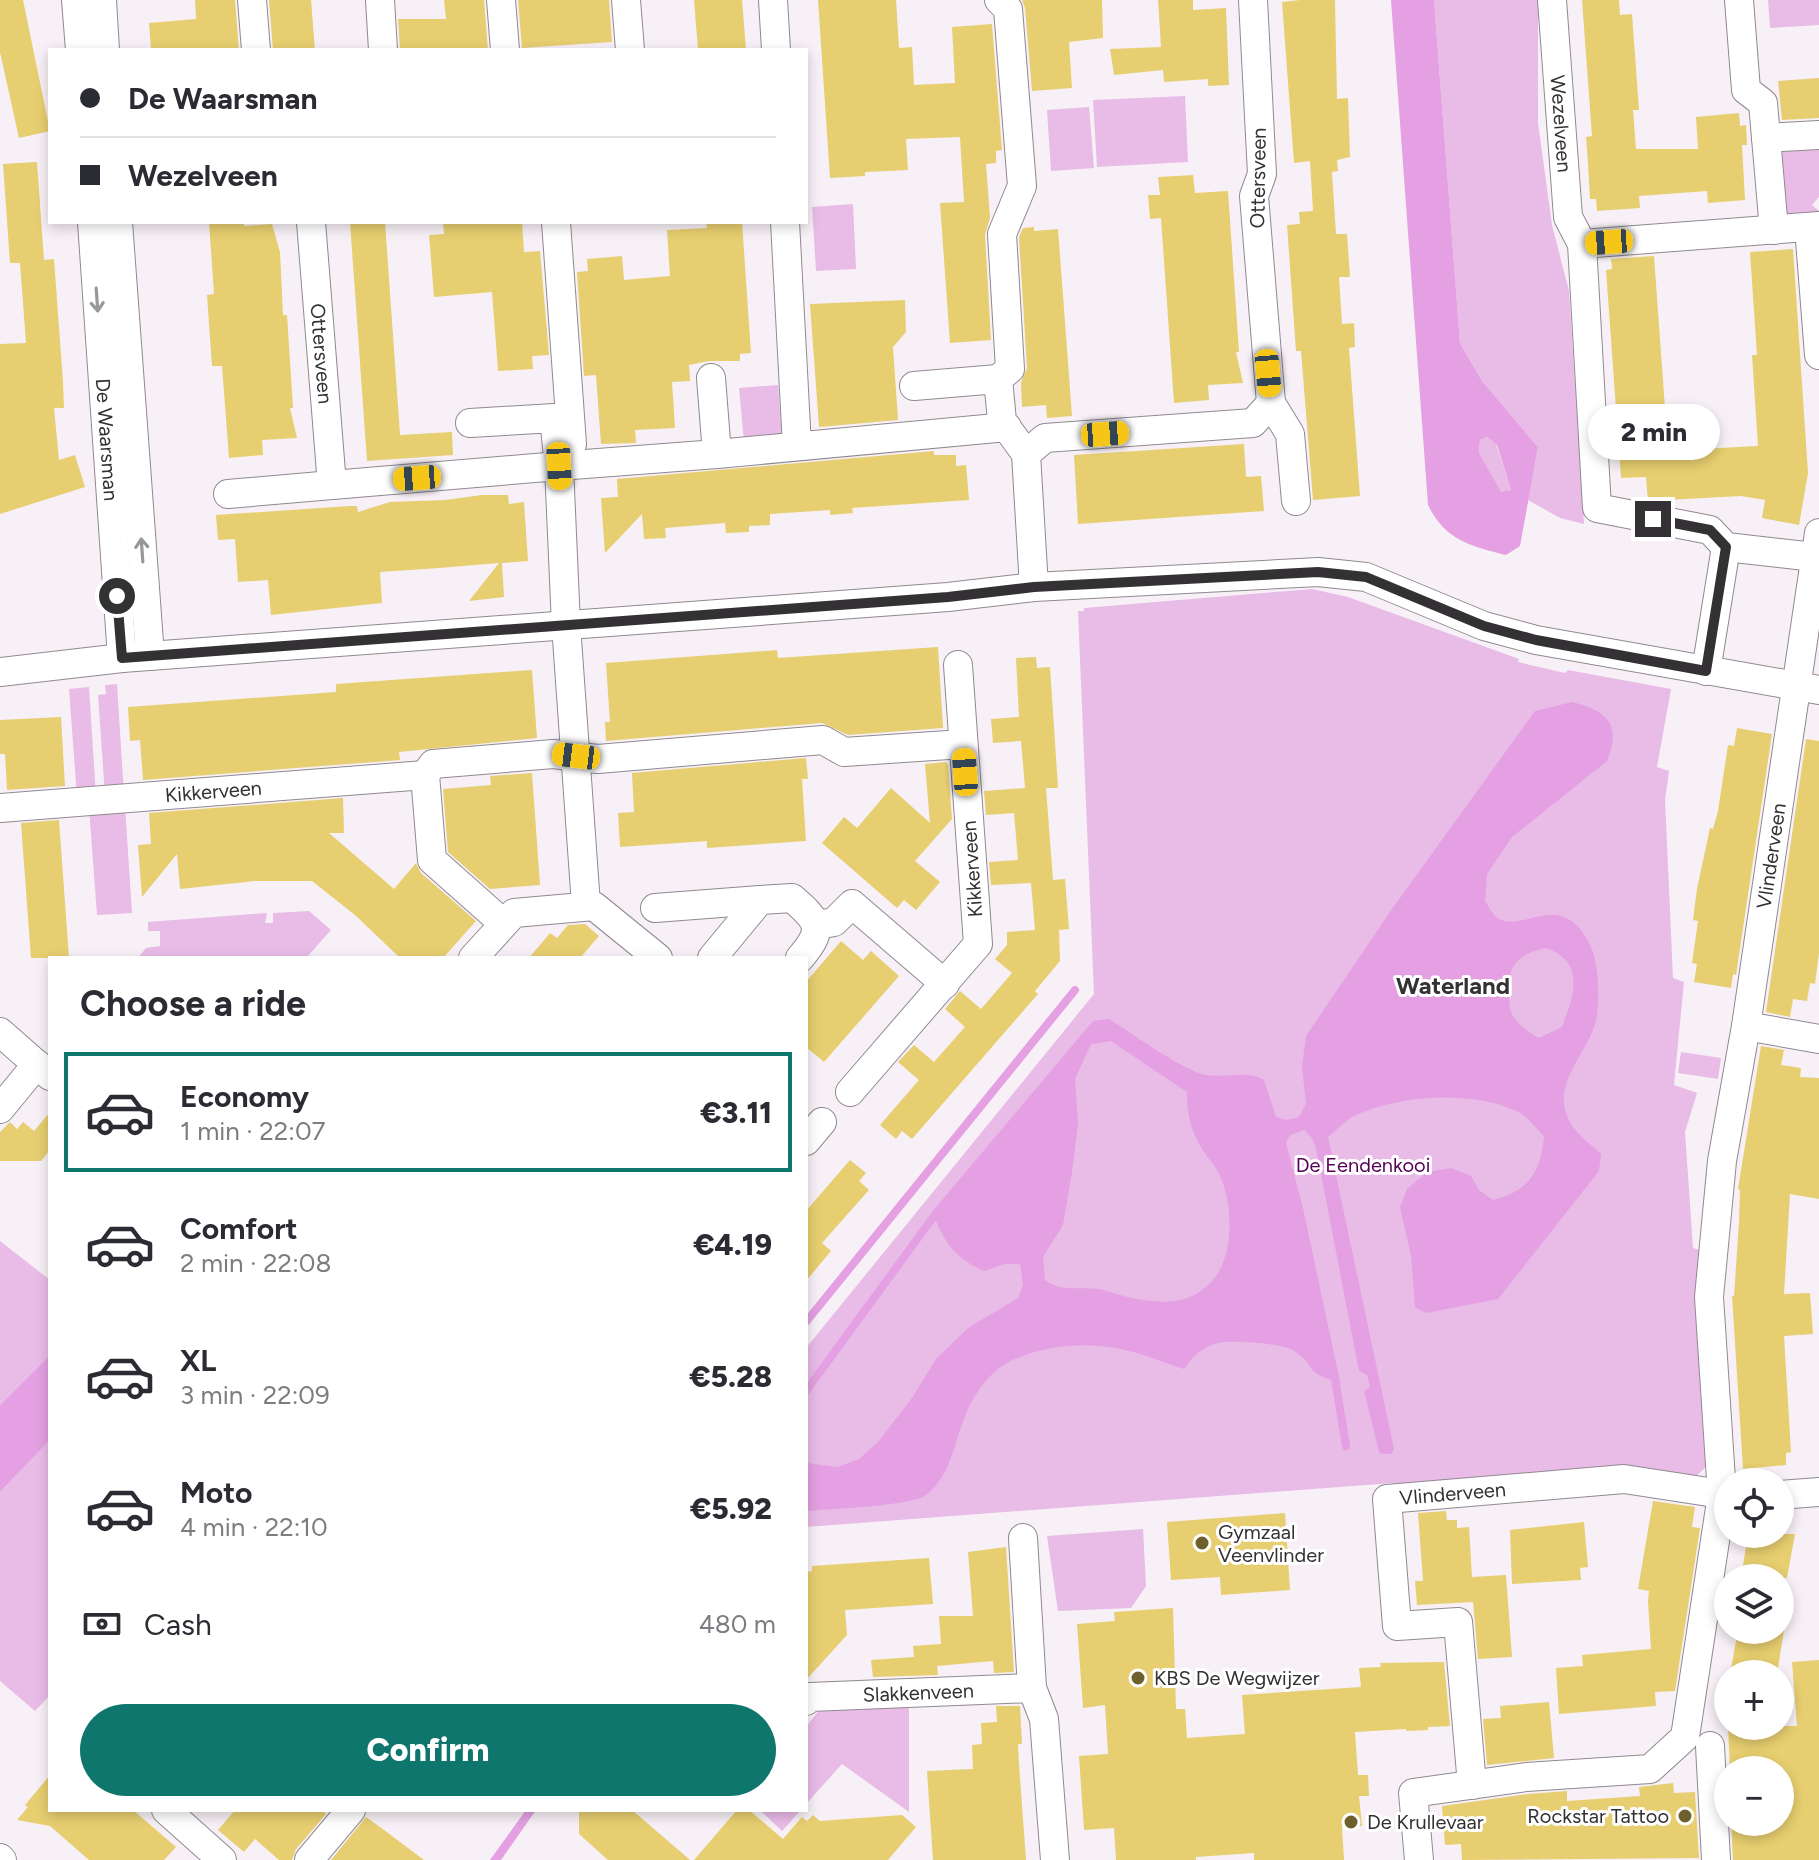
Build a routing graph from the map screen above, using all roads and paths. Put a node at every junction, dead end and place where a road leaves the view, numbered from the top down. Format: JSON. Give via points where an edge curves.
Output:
{"nodes":[{"id":1,"x":76,"y":0,"type":"edge"},
{"id":2,"x":102,"y":0,"type":"edge"},
{"id":3,"x":252,"y":0,"type":"edge"},
{"id":4,"x":380,"y":0,"type":"edge"},
{"id":5,"x":501,"y":0,"type":"edge"},
{"id":6,"x":626,"y":0,"type":"edge"},
{"id":7,"x":773,"y":0,"type":"edge"},
{"id":8,"x":999,"y":0,"type":"edge"},
{"id":9,"x":1253,"y":0,"type":"edge"},
{"id":10,"x":1552,"y":0,"type":"edge"},
{"id":11,"x":1739,"y":0,"type":"edge"},
{"id":12,"x":80,"y":48,"type":"edge"},
{"id":13,"x":105,"y":48,"type":"edge"},
{"id":14,"x":256,"y":48,"type":"edge"},
{"id":15,"x":383,"y":48,"type":"edge"},
{"id":16,"x":505,"y":48,"type":"edge"},
{"id":17,"x":630,"y":48,"type":"edge"},
{"id":18,"x":776,"y":48,"type":"edge"},
{"id":19,"x":1819,"y":135,"type":"edge"},
{"id":20,"x":1766,"y":138,"type":"junction"},
{"id":21,"x":92,"y":224,"type":"edge"},
{"id":22,"x":118,"y":224,"type":"edge"},
{"id":23,"x":311,"y":224,"type":"edge"},
{"id":24,"x":556,"y":224,"type":"edge"},
{"id":25,"x":785,"y":224,"type":"edge"},
{"id":26,"x":1814,"y":227,"type":"edge"},
{"id":27,"x":1774,"y":230,"type":"junction"},
{"id":28,"x":1582,"y":244,"type":"junction"},
{"id":29,"x":1819,"y":355,"type":"edge"},
{"id":30,"x":711,"y":378,"type":"dead end"},
{"id":31,"x":998,"y":379,"type":"junction"},
{"id":32,"x":914,"y":386,"type":"dead end"},
{"id":33,"x":1271,"y":403,"type":"junction"},
{"id":34,"x":470,"y":423,"type":"dead end"},
{"id":35,"x":1007,"y":427,"type":"junction"},
{"id":36,"x":797,"y":446,"type":"junction"},
{"id":37,"x":717,"y":454,"type":"junction"},
{"id":38,"x":1026,"y":454,"type":"junction"},
{"id":39,"x":566,"y":466,"type":"junction"},
{"id":40,"x":332,"y":485,"type":"junction"},
{"id":41,"x":228,"y":494,"type":"dead end"},
{"id":42,"x":1296,"y":501,"type":"dead end"},
{"id":43,"x":1817,"y":545,"type":"edge"},
{"id":44,"x":1726,"y":547,"type":"junction"},
{"id":45,"x":1034,"y":587,"type":"junction"},
{"id":46,"x":566,"y":625,"type":"junction"},
{"id":47,"x":1811,"y":641,"type":"edge"},
{"id":48,"x":150,"y":656,"type":"junction"},
{"id":49,"x":122,"y":658,"type":"junction"},
{"id":50,"x":958,"y":665,"type":"dead end"},
{"id":51,"x":1706,"y":671,"type":"junction"},
{"id":52,"x":0,"y":672,"type":"edge"},
{"id":53,"x":1808,"y":689,"type":"edge"},
{"id":54,"x":963,"y":744,"type":"junction"},
{"id":55,"x":576,"y":756,"type":"junction"},
{"id":56,"x":425,"y":775,"type":"junction"},
{"id":57,"x":0,"y":808,"type":"edge"},
{"id":58,"x":760,"y":900,"type":"junction"},
{"id":59,"x":586,"y":905,"type":"junction"},
{"id":60,"x":655,"y":908,"type":"dead end"},
{"id":61,"x":503,"y":923,"type":"junction"},
{"id":62,"x":817,"y":925,"type":"junction"},
{"id":63,"x":475,"y":956,"type":"edge"},
{"id":64,"x":656,"y":956,"type":"edge"},
{"id":65,"x":714,"y":956,"type":"edge"},
{"id":66,"x":802,"y":956,"type":"edge"},
{"id":67,"x":945,"y":984,"type":"junction"},
{"id":68,"x":1746,"y":1026,"type":"junction"},
{"id":69,"x":0,"y":1032,"type":"edge"},
{"id":70,"x":1819,"y":1039,"type":"edge"},
{"id":71,"x":44,"y":1070,"type":"edge"},
{"id":72,"x":850,"y":1092,"type":"dead end"},
{"id":73,"x":0,"y":1109,"type":"edge"},
{"id":74,"x":1723,"y":1468,"type":"edge"},
{"id":75,"x":1819,"y":1492,"type":"edge"},
{"id":76,"x":1714,"y":1493,"type":"edge"},
{"id":77,"x":1794,"y":1494,"type":"edge"},
{"id":78,"x":1023,"y":1538,"type":"dead end"},
{"id":79,"x":1719,"y":1548,"type":"edge"},
{"id":80,"x":1032,"y":1688,"type":"junction"},
{"id":81,"x":808,"y":1699,"type":"edge"},
{"id":82,"x":1697,"y":1742,"type":"junction"},
{"id":83,"x":1472,"y":1785,"type":"junction"},
{"id":84,"x":171,"y":1812,"type":"edge"},
{"id":85,"x":349,"y":1812,"type":"edge"},
{"id":86,"x":222,"y":1860,"type":"edge"},
{"id":87,"x":309,"y":1860,"type":"edge"},
{"id":88,"x":1055,"y":1860,"type":"edge"},
{"id":89,"x":1419,"y":1860,"type":"edge"},
{"id":90,"x":1716,"y":1860,"type":"edge"}],
"edges":[{"from":1,"to":12,"type":"street"},
{"from":2,"to":13,"type":"street"},
{"from":3,"to":14,"type":"street"},
{"from":4,"to":15,"type":"street"},
{"from":5,"to":16,"type":"street"},
{"from":6,"to":17,"type":"street"},
{"from":7,"to":18,"type":"street"},
{"from":8,"to":31,"type":"street","via":[[1008,9],[1022,186],[1002,234],[1010,369]]},
{"from":9,"to":33,"type":"street","name":"Ottersveen","via":[[1262,174],[1254,196]]},
{"from":10,"to":28,"type":"street","name":"Wezelveen","via":[[1568,217]]},
{"from":11,"to":20,"type":"street","via":[[1746,90],[1763,103]]},
{"from":19,"to":20,"type":"street"},
{"from":20,"to":27,"type":"street"},
{"from":21,"to":49,"type":"street","name":"De Waarsman","one_way":true},
{"from":48,"to":22,"type":"street","name":"De Waarsman","one_way":true},
{"from":23,"to":40,"type":"street","name":"Ottersveen"},
{"from":24,"to":39,"type":"street"},
{"from":25,"to":36,"type":"street"},
{"from":26,"to":27,"type":"street"},
{"from":26,"to":29,"type":"street"},
{"from":27,"to":28,"type":"street"},
{"from":28,"to":44,"type":"street","name":"Wezelveen","via":[[1597,508],[1710,530]]},
{"from":30,"to":37,"type":"street"},
{"from":31,"to":32,"type":"street"},
{"from":31,"to":35,"type":"street"},
{"from":33,"to":38,"type":"street","via":[[1253,423],[1045,438]]},
{"from":33,"to":42,"type":"street","name":"Ottersveen","via":[[1290,434]]},
{"from":34,"to":39,"type":"street","via":[[554,418]]},
{"from":35,"to":36,"type":"street"},
{"from":35,"to":38,"type":"street"},
{"from":36,"to":37,"type":"street"},
{"from":37,"to":39,"type":"street"},
{"from":38,"to":45,"type":"street"},
{"from":39,"to":40,"type":"street"},
{"from":39,"to":46,"type":"street"},
{"from":40,"to":41,"type":"street"},
{"from":43,"to":44,"type":"street","name":"Wezelveen"},
{"from":43,"to":47,"type":"street","name":"Wezelveen"},
{"from":44,"to":51,"type":"street"},
{"from":45,"to":46,"type":"street"},
{"from":45,"to":51,"type":"street","via":[[1318,572],[1366,577],[1484,626]]},
{"from":46,"to":48,"type":"street"},
{"from":46,"to":55,"type":"street"},
{"from":47,"to":53,"type":"street","name":"Wezelveen"},
{"from":48,"to":49,"type":"street"},
{"from":49,"to":52,"type":"street"},
{"from":50,"to":54,"type":"street","name":"Kikkerveen"},
{"from":51,"to":53,"type":"street"},
{"from":53,"to":68,"type":"street","name":"Vlinderveen"},
{"from":54,"to":55,"type":"street","name":"Kikkerveen","via":[[844,752],[823,740],[598,759]]},
{"from":54,"to":67,"type":"street","name":"Kikkerveen","via":[[978,944]]},
{"from":55,"to":56,"type":"street","name":"Kikkerveen","via":[[433,764]]},
{"from":55,"to":59,"type":"street"},
{"from":56,"to":57,"type":"street","name":"Kikkerveen"},
{"from":56,"to":61,"type":"street","via":[[432,860]]},
{"from":58,"to":60,"type":"street"},
{"from":58,"to":62,"type":"street","via":[[792,898]]},
{"from":58,"to":65,"type":"street"},
{"from":59,"to":61,"type":"street","via":[[521,911]]},
{"from":59,"to":64,"type":"street","via":[[600,908]]},
{"from":61,"to":63,"type":"street"},
{"from":62,"to":66,"type":"street","via":[[815,938]]},
{"from":62,"to":67,"type":"street","via":[[834,922],[852,904]]},
{"from":67,"to":72,"type":"street","name":"Kikkerveen"},
{"from":68,"to":70,"type":"street"},
{"from":68,"to":74,"type":"street","name":"Vlinderveen","via":[[1722,1161],[1709,1297]]},
{"from":69,"to":71,"type":"street"},
{"from":71,"to":73,"type":"street"},
{"from":75,"to":77,"type":"street"},
{"from":76,"to":83,"type":"street","name":"Vlinderveen","via":[[1624,1479],[1387,1499],[1397,1626],[1458,1622]]},
{"from":78,"to":80,"type":"street"},
{"from":79,"to":82,"type":"street","name":"Vlinderveen"},
{"from":80,"to":81,"type":"street","name":"Slakkenveen"},
{"from":80,"to":88,"type":"street","via":[[1044,1719]]},
{"from":82,"to":83,"type":"street","via":[[1650,1769]]},
{"from":82,"to":90,"type":"street","name":"Vlinderveen"},
{"from":83,"to":89,"type":"street","via":[[1413,1793]]},
{"from":84,"to":86,"type":"street"},
{"from":85,"to":87,"type":"street"}]}
